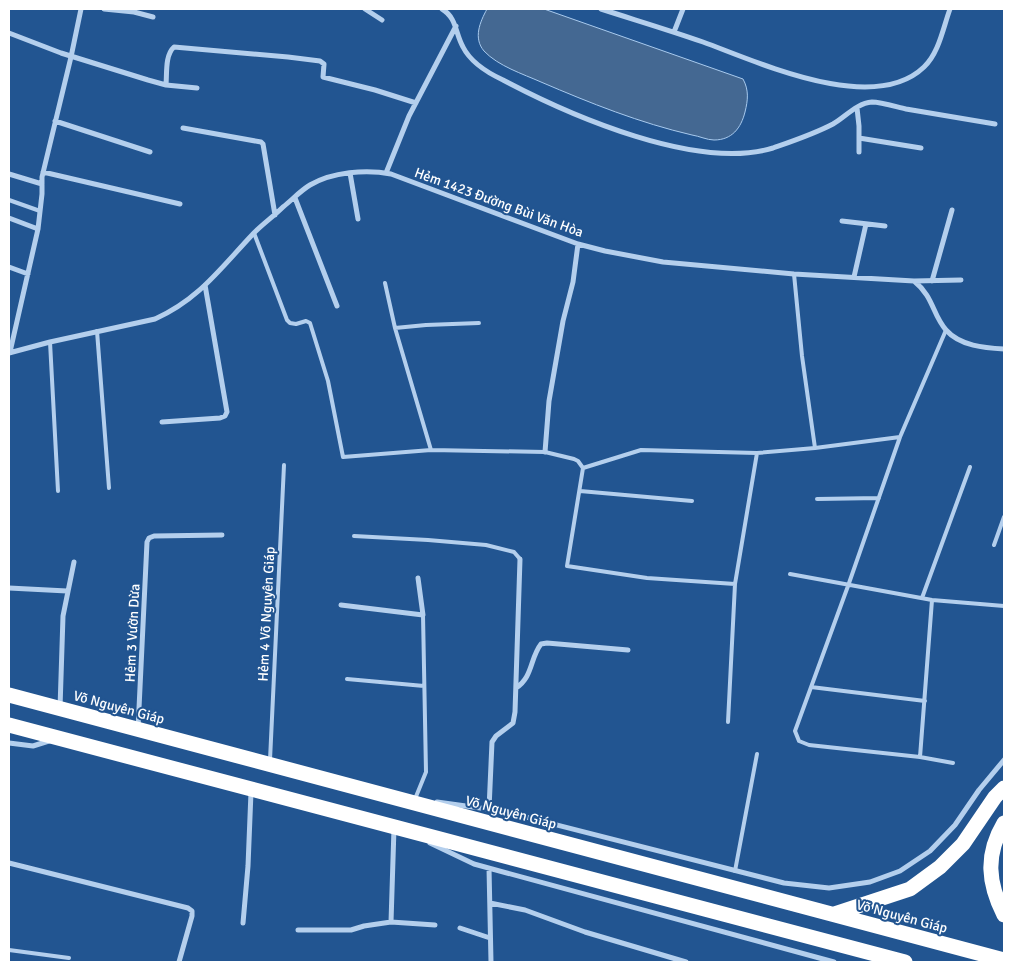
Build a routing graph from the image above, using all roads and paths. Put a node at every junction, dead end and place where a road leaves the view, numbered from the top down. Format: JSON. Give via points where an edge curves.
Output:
{"nodes":[{"id":1,"x":81,"y":9,"type":"edge"},
{"id":2,"x":104,"y":9,"type":"edge"},
{"id":3,"x":365,"y":9,"type":"edge"},
{"id":4,"x":442,"y":9,"type":"edge"},
{"id":5,"x":601,"y":9,"type":"edge"},
{"id":6,"x":683,"y":9,"type":"edge"},
{"id":7,"x":950,"y":9,"type":"edge"},
{"id":8,"x":153,"y":17,"type":"dead end"},
{"id":9,"x":382,"y":20,"type":"dead end"},
{"id":10,"x":456,"y":26,"type":"junction"},
{"id":11,"x":674,"y":32,"type":"junction"},
{"id":12,"x":9,"y":33,"type":"edge"},
{"id":13,"x":71,"y":57,"type":"junction"},
{"id":14,"x":166,"y":85,"type":"junction"},
{"id":15,"x":197,"y":88,"type":"dead end"},
{"id":16,"x":416,"y":103,"type":"junction"},
{"id":17,"x":857,"y":108,"type":"junction"},
{"id":18,"x":55,"y":121,"type":"junction"},
{"id":19,"x":995,"y":124,"type":"dead end"},
{"id":20,"x":183,"y":128,"type":"dead end"},
{"id":21,"x":860,"y":138,"type":"junction"},
{"id":22,"x":921,"y":148,"type":"dead end"},
{"id":23,"x":150,"y":152,"type":"dead end"},
{"id":24,"x":860,"y":152,"type":"dead end"},
{"id":25,"x":43,"y":172,"type":"junction"},
{"id":26,"x":386,"y":173,"type":"junction"},
{"id":27,"x":9,"y":174,"type":"edge"},
{"id":28,"x":350,"y":174,"type":"junction"},
{"id":29,"x":42,"y":184,"type":"junction"},
{"id":30,"x":294,"y":198,"type":"junction"},
{"id":31,"x":9,"y":200,"type":"edge"},
{"id":32,"x":180,"y":204,"type":"dead end"},
{"id":33,"x":952,"y":210,"type":"dead end"},
{"id":34,"x":40,"y":211,"type":"junction"},
{"id":35,"x":274,"y":215,"type":"junction"},
{"id":36,"x":9,"y":218,"type":"edge"},
{"id":37,"x":358,"y":219,"type":"dead end"},
{"id":38,"x":842,"y":221,"type":"dead end"},
{"id":39,"x":866,"y":224,"type":"junction"},
{"id":40,"x":885,"y":226,"type":"dead end"},
{"id":41,"x":38,"y":229,"type":"junction"},
{"id":42,"x":254,"y":233,"type":"junction"},
{"id":43,"x":578,"y":244,"type":"junction"},
{"id":44,"x":9,"y":267,"type":"edge"},
{"id":45,"x":28,"y":274,"type":"junction"},
{"id":46,"x":794,"y":274,"type":"junction"},
{"id":47,"x":854,"y":277,"type":"junction"},
{"id":48,"x":962,"y":280,"type":"dead end"},
{"id":49,"x":914,"y":281,"type":"junction"},
{"id":50,"x":932,"y":281,"type":"junction"},
{"id":51,"x":385,"y":283,"type":"dead end"},
{"id":52,"x":205,"y":286,"type":"junction"},
{"id":53,"x":337,"y":306,"type":"dead end"},
{"id":54,"x":479,"y":323,"type":"dead end"},
{"id":55,"x":395,"y":328,"type":"junction"},
{"id":56,"x":946,"y":330,"type":"junction"},
{"id":57,"x":97,"y":332,"type":"junction"},
{"id":58,"x":50,"y":342,"type":"junction"},
{"id":59,"x":1004,"y":349,"type":"edge"},
{"id":60,"x":10,"y":352,"type":"edge"},
{"id":61,"x":162,"y":422,"type":"dead end"},
{"id":62,"x":900,"y":437,"type":"junction"},
{"id":63,"x":815,"y":448,"type":"junction"},
{"id":64,"x":432,"y":450,"type":"junction"},
{"id":65,"x":546,"y":452,"type":"junction"},
{"id":66,"x":757,"y":453,"type":"junction"},
{"id":67,"x":284,"y":466,"type":"dead end"},
{"id":68,"x":970,"y":466,"type":"dead end"},
{"id":69,"x":582,"y":468,"type":"junction"},
{"id":70,"x":109,"y":488,"type":"dead end"},
{"id":71,"x":58,"y":491,"type":"dead end"},
{"id":72,"x":580,"y":491,"type":"junction"},
{"id":73,"x":879,"y":498,"type":"junction"},
{"id":74,"x":817,"y":499,"type":"dead end"},
{"id":75,"x":692,"y":502,"type":"dead end"},
{"id":76,"x":1004,"y":517,"type":"edge"},
{"id":77,"x":222,"y":534,"type":"dead end"},
{"id":78,"x":354,"y":536,"type":"dead end"},
{"id":79,"x":994,"y":545,"type":"dead end"},
{"id":80,"x":520,"y":559,"type":"joint"},
{"id":81,"x":74,"y":562,"type":"dead end"},
{"id":82,"x":790,"y":574,"type":"dead end"},
{"id":83,"x":418,"y":578,"type":"dead end"},
{"id":84,"x":735,"y":584,"type":"junction"},
{"id":85,"x":848,"y":586,"type":"junction"},
{"id":86,"x":9,"y":588,"type":"edge"},
{"id":87,"x":67,"y":591,"type":"junction"},
{"id":88,"x":922,"y":598,"type":"junction"},
{"id":89,"x":932,"y":600,"type":"junction"},
{"id":90,"x":341,"y":604,"type":"dead end"},
{"id":91,"x":1004,"y":606,"type":"edge"},
{"id":92,"x":423,"y":615,"type":"junction"},
{"id":93,"x":628,"y":650,"type":"dead end"},
{"id":94,"x":347,"y":679,"type":"dead end"},
{"id":95,"x":424,"y":686,"type":"junction"},
{"id":96,"x":812,"y":687,"type":"junction"},
{"id":97,"x":516,"y":688,"type":"junction"},
{"id":98,"x":9,"y":695,"type":"edge"},
{"id":99,"x":925,"y":701,"type":"junction"},
{"id":100,"x":60,"y":708,"type":"junction"},
{"id":101,"x":728,"y":722,"type":"dead end"},
{"id":102,"x":9,"y":725,"type":"edge"},
{"id":103,"x":138,"y":729,"type":"junction"},
{"id":104,"x":59,"y":738,"type":"junction"},
{"id":105,"x":9,"y":743,"type":"edge"},
{"id":106,"x":757,"y":754,"type":"dead end"},
{"id":107,"x":920,"y":757,"type":"junction"},
{"id":108,"x":1004,"y":760,"type":"edge"},
{"id":109,"x":953,"y":763,"type":"dead end"},
{"id":110,"x":270,"y":764,"type":"junction"},
{"id":111,"x":1004,"y":788,"type":"edge"},
{"id":112,"x":251,"y":789,"type":"junction"},
{"id":113,"x":388,"y":796,"type":"junction"},
{"id":114,"x":416,"y":799,"type":"junction"},
{"id":115,"x":488,"y":809,"type":"junction"},
{"id":116,"x":1004,"y":823,"type":"edge"},
{"id":117,"x":397,"y":828,"type":"junction"},
{"id":118,"x":9,"y":864,"type":"edge"},
{"id":119,"x":489,"y":868,"type":"junction"},
{"id":120,"x":736,"y":871,"type":"junction"},
{"id":121,"x":490,"y":903,"type":"junction"},
{"id":122,"x":834,"y":914,"type":"junction"},
{"id":123,"x":1004,"y":915,"type":"edge"},
{"id":124,"x":392,"y":922,"type":"junction"},
{"id":125,"x":243,"y":923,"type":"dead end"},
{"id":126,"x":435,"y":925,"type":"dead end"},
{"id":127,"x":460,"y":928,"type":"dead end"},
{"id":128,"x":298,"y":930,"type":"dead end"},
{"id":129,"x":490,"y":938,"type":"junction"},
{"id":130,"x":9,"y":950,"type":"edge"},
{"id":131,"x":69,"y":958,"type":"dead end"},
{"id":132,"x":1004,"y":960,"type":"edge"},
{"id":133,"x":179,"y":962,"type":"edge"},
{"id":134,"x":491,"y":962,"type":"edge"},
{"id":135,"x":686,"y":962,"type":"edge"},
{"id":136,"x":834,"y":962,"type":"edge"},
{"id":137,"x":905,"y":962,"type":"edge"}],
"edges":[{"from":1,"to":13,"type":"street"},
{"from":2,"to":8,"type":"street"},
{"from":3,"to":9,"type":"street"},
{"from":4,"to":10,"type":"street"},
{"from":5,"to":11,"type":"street"},
{"from":6,"to":11,"type":"street"},
{"from":7,"to":11,"type":"street","via":[[934,55],[923,68],[887,86],[849,86],[802,78]]},
{"from":10,"to":16,"type":"street"},
{"from":10,"to":17,"type":"street","via":[[462,47],[474,62],[502,80],[637,137],[694,151],[740,153],[771,148],[807,136]]},
{"from":12,"to":13,"type":"street"},
{"from":13,"to":14,"type":"street"},
{"from":13,"to":18,"type":"street"},
{"from":14,"to":15,"type":"street"},
{"from":14,"to":16,"type":"street","via":[[170,51],[174,47],[320,61],[324,64],[323,77]]},
{"from":16,"to":26,"type":"street"},
{"from":17,"to":19,"type":"street","via":[[873,102]]},
{"from":17,"to":21,"type":"street"},
{"from":18,"to":23,"type":"street"},
{"from":18,"to":25,"type":"street"},
{"from":20,"to":35,"type":"street","via":[[261,142]]},
{"from":21,"to":22,"type":"street"},
{"from":21,"to":24,"type":"street"},
{"from":25,"to":29,"type":"street"},
{"from":25,"to":32,"type":"street"},
{"from":26,"to":28,"type":"street","name":"Hẻm 1423 Đường Bùi Văn Hòa"},
{"from":26,"to":43,"type":"street","name":"Hẻm 1423 Đường Bùi Văn Hòa"},
{"from":27,"to":29,"type":"street"},
{"from":28,"to":30,"type":"street","name":"Hẻm 1423 Đường Bùi Văn Hòa","via":[[321,180]]},
{"from":28,"to":37,"type":"street"},
{"from":29,"to":34,"type":"street"},
{"from":30,"to":35,"type":"street","name":"Hẻm 1423 Đường Bùi Văn Hòa"},
{"from":30,"to":53,"type":"street"},
{"from":31,"to":34,"type":"lane"},
{"from":33,"to":50,"type":"street"},
{"from":34,"to":41,"type":"street"},
{"from":35,"to":42,"type":"street","name":"Hẻm 1423 Đường Bùi Văn Hòa"},
{"from":36,"to":41,"type":"street"},
{"from":38,"to":39,"type":"street"},
{"from":39,"to":40,"type":"street"},
{"from":39,"to":47,"type":"street"},
{"from":41,"to":45,"type":"street"},
{"from":42,"to":52,"type":"street","name":"Hẻm 1423 Đường Bùi Văn Hòa"},
{"from":42,"to":64,"type":"lane","via":[[287,320],[296,324],[310,323],[328,381],[343,457]]},
{"from":43,"to":46,"type":"street","name":"Hẻm 1423 Đường Bùi Văn Hòa","via":[[664,262]]},
{"from":43,"to":65,"type":"street","via":[[549,401]]},
{"from":44,"to":45,"type":"street"},
{"from":45,"to":60,"type":"street"},
{"from":46,"to":47,"type":"street","name":"Hẻm 1423 Đường Bùi Văn Hòa"},
{"from":46,"to":63,"type":"lane"},
{"from":47,"to":49,"type":"street","name":"Hẻm 1423 Đường Bùi Văn Hòa"},
{"from":48,"to":50,"type":"street","name":"Hẻm 1423 Đường Bùi Văn Hòa"},
{"from":49,"to":50,"type":"street","name":"Hẻm 1423 Đường Bùi Văn Hòa"},
{"from":49,"to":56,"type":"street","via":[[929,296]]},
{"from":51,"to":55,"type":"lane"},
{"from":52,"to":57,"type":"street","name":"Hẻm 1423 Đường Bùi Văn Hòa","via":[[184,304],[155,319]]},
{"from":52,"to":61,"type":"street","via":[[228,412],[220,418]]},
{"from":54,"to":55,"type":"lane"},
{"from":55,"to":64,"type":"lane"},
{"from":56,"to":59,"type":"street","via":[[974,346]]},
{"from":56,"to":62,"type":"lane"},
{"from":57,"to":58,"type":"street","name":"Hẻm 1423 Đường Bùi Văn Hòa"},
{"from":57,"to":70,"type":"lane"},
{"from":58,"to":60,"type":"street","name":"Hẻm 1423 Đường Bùi Văn Hòa"},
{"from":58,"to":71,"type":"lane"},
{"from":62,"to":63,"type":"lane"},
{"from":62,"to":73,"type":"lane"},
{"from":63,"to":66,"type":"lane"},
{"from":64,"to":65,"type":"lane"},
{"from":65,"to":69,"type":"lane","via":[[574,459]]},
{"from":66,"to":69,"type":"lane","via":[[640,450]]},
{"from":66,"to":84,"type":"lane"},
{"from":67,"to":110,"type":"lane","name":"Hẻm 4 Võ Nguyên Giáp"},
{"from":68,"to":88,"type":"lane"},
{"from":69,"to":72,"type":"lane"},
{"from":72,"to":75,"type":"lane"},
{"from":72,"to":84,"type":"lane","via":[[567,566],[647,578]]},
{"from":73,"to":74,"type":"lane"},
{"from":73,"to":85,"type":"lane"},
{"from":76,"to":79,"type":"lane"},
{"from":77,"to":103,"type":"street","name":"Hẻm 3 Vườn Dừa","via":[[154,536],[147,542]]},
{"from":78,"to":80,"type":"lane","via":[[486,545],[514,552]]},
{"from":80,"to":97,"type":"street"},
{"from":81,"to":87,"type":"street"},
{"from":82,"to":85,"type":"lane"},
{"from":83,"to":92,"type":"street"},
{"from":84,"to":101,"type":"lane"},
{"from":85,"to":88,"type":"lane"},
{"from":85,"to":96,"type":"lane"},
{"from":86,"to":87,"type":"street"},
{"from":87,"to":100,"type":"street"},
{"from":88,"to":89,"type":"lane"},
{"from":89,"to":91,"type":"lane"},
{"from":89,"to":99,"type":"lane"},
{"from":90,"to":92,"type":"street"},
{"from":92,"to":95,"type":"lane"},
{"from":93,"to":97,"type":"street","via":[[541,644],[527,678]]},
{"from":94,"to":95,"type":"lane"},
{"from":95,"to":114,"type":"lane","via":[[426,772]]},
{"from":96,"to":99,"type":"lane"},
{"from":96,"to":107,"type":"lane","via":[[795,731],[799,741],[809,746]]},
{"from":97,"to":115,"type":"street","via":[[512,723],[492,742]]},
{"from":98,"to":100,"type":"highway","name":"Võ Nguyên Giáp"},
{"from":99,"to":107,"type":"lane"},
{"from":100,"to":103,"type":"highway","name":"Võ Nguyên Giáp"},
{"from":102,"to":104,"type":"highway"},
{"from":103,"to":110,"type":"highway","name":"Võ Nguyên Giáp"},
{"from":104,"to":105,"type":"street","via":[[33,746]]},
{"from":104,"to":112,"type":"highway"},
{"from":106,"to":120,"type":"lane"},
{"from":107,"to":109,"type":"lane"},
{"from":108,"to":120,"type":"street","via":[[949,832],[930,852],[900,871],[870,882],[829,888],[784,883]]},
{"from":110,"to":113,"type":"highway","name":"Võ Nguyên Giáp"},
{"from":111,"to":122,"type":"highway","via":[[963,844],[940,867],[910,889]]},
{"from":112,"to":117,"type":"highway"},
{"from":112,"to":125,"type":"street"},
{"from":113,"to":114,"type":"street"},
{"from":113,"to":122,"type":"highway","name":"Võ Nguyên Giáp"},
{"from":114,"to":115,"type":"street"},
{"from":115,"to":120,"type":"street"},
{"from":116,"to":123,"type":"highway","via":[[996,837],[990,866],[994,895]]},
{"from":117,"to":119,"type":"street"},
{"from":117,"to":124,"type":"street"},
{"from":117,"to":137,"type":"highway"},
{"from":118,"to":133,"type":"street","via":[[188,908],[192,916]]},
{"from":119,"to":121,"type":"street"},
{"from":119,"to":136,"type":"street"},
{"from":121,"to":129,"type":"street"},
{"from":121,"to":135,"type":"street","via":[[524,910]]},
{"from":122,"to":132,"type":"highway","name":"Võ Nguyên Giáp"},
{"from":124,"to":126,"type":"street"},
{"from":124,"to":128,"type":"street","via":[[351,930]]},
{"from":127,"to":129,"type":"street"},
{"from":129,"to":134,"type":"street"},
{"from":130,"to":131,"type":"lane"}]}
